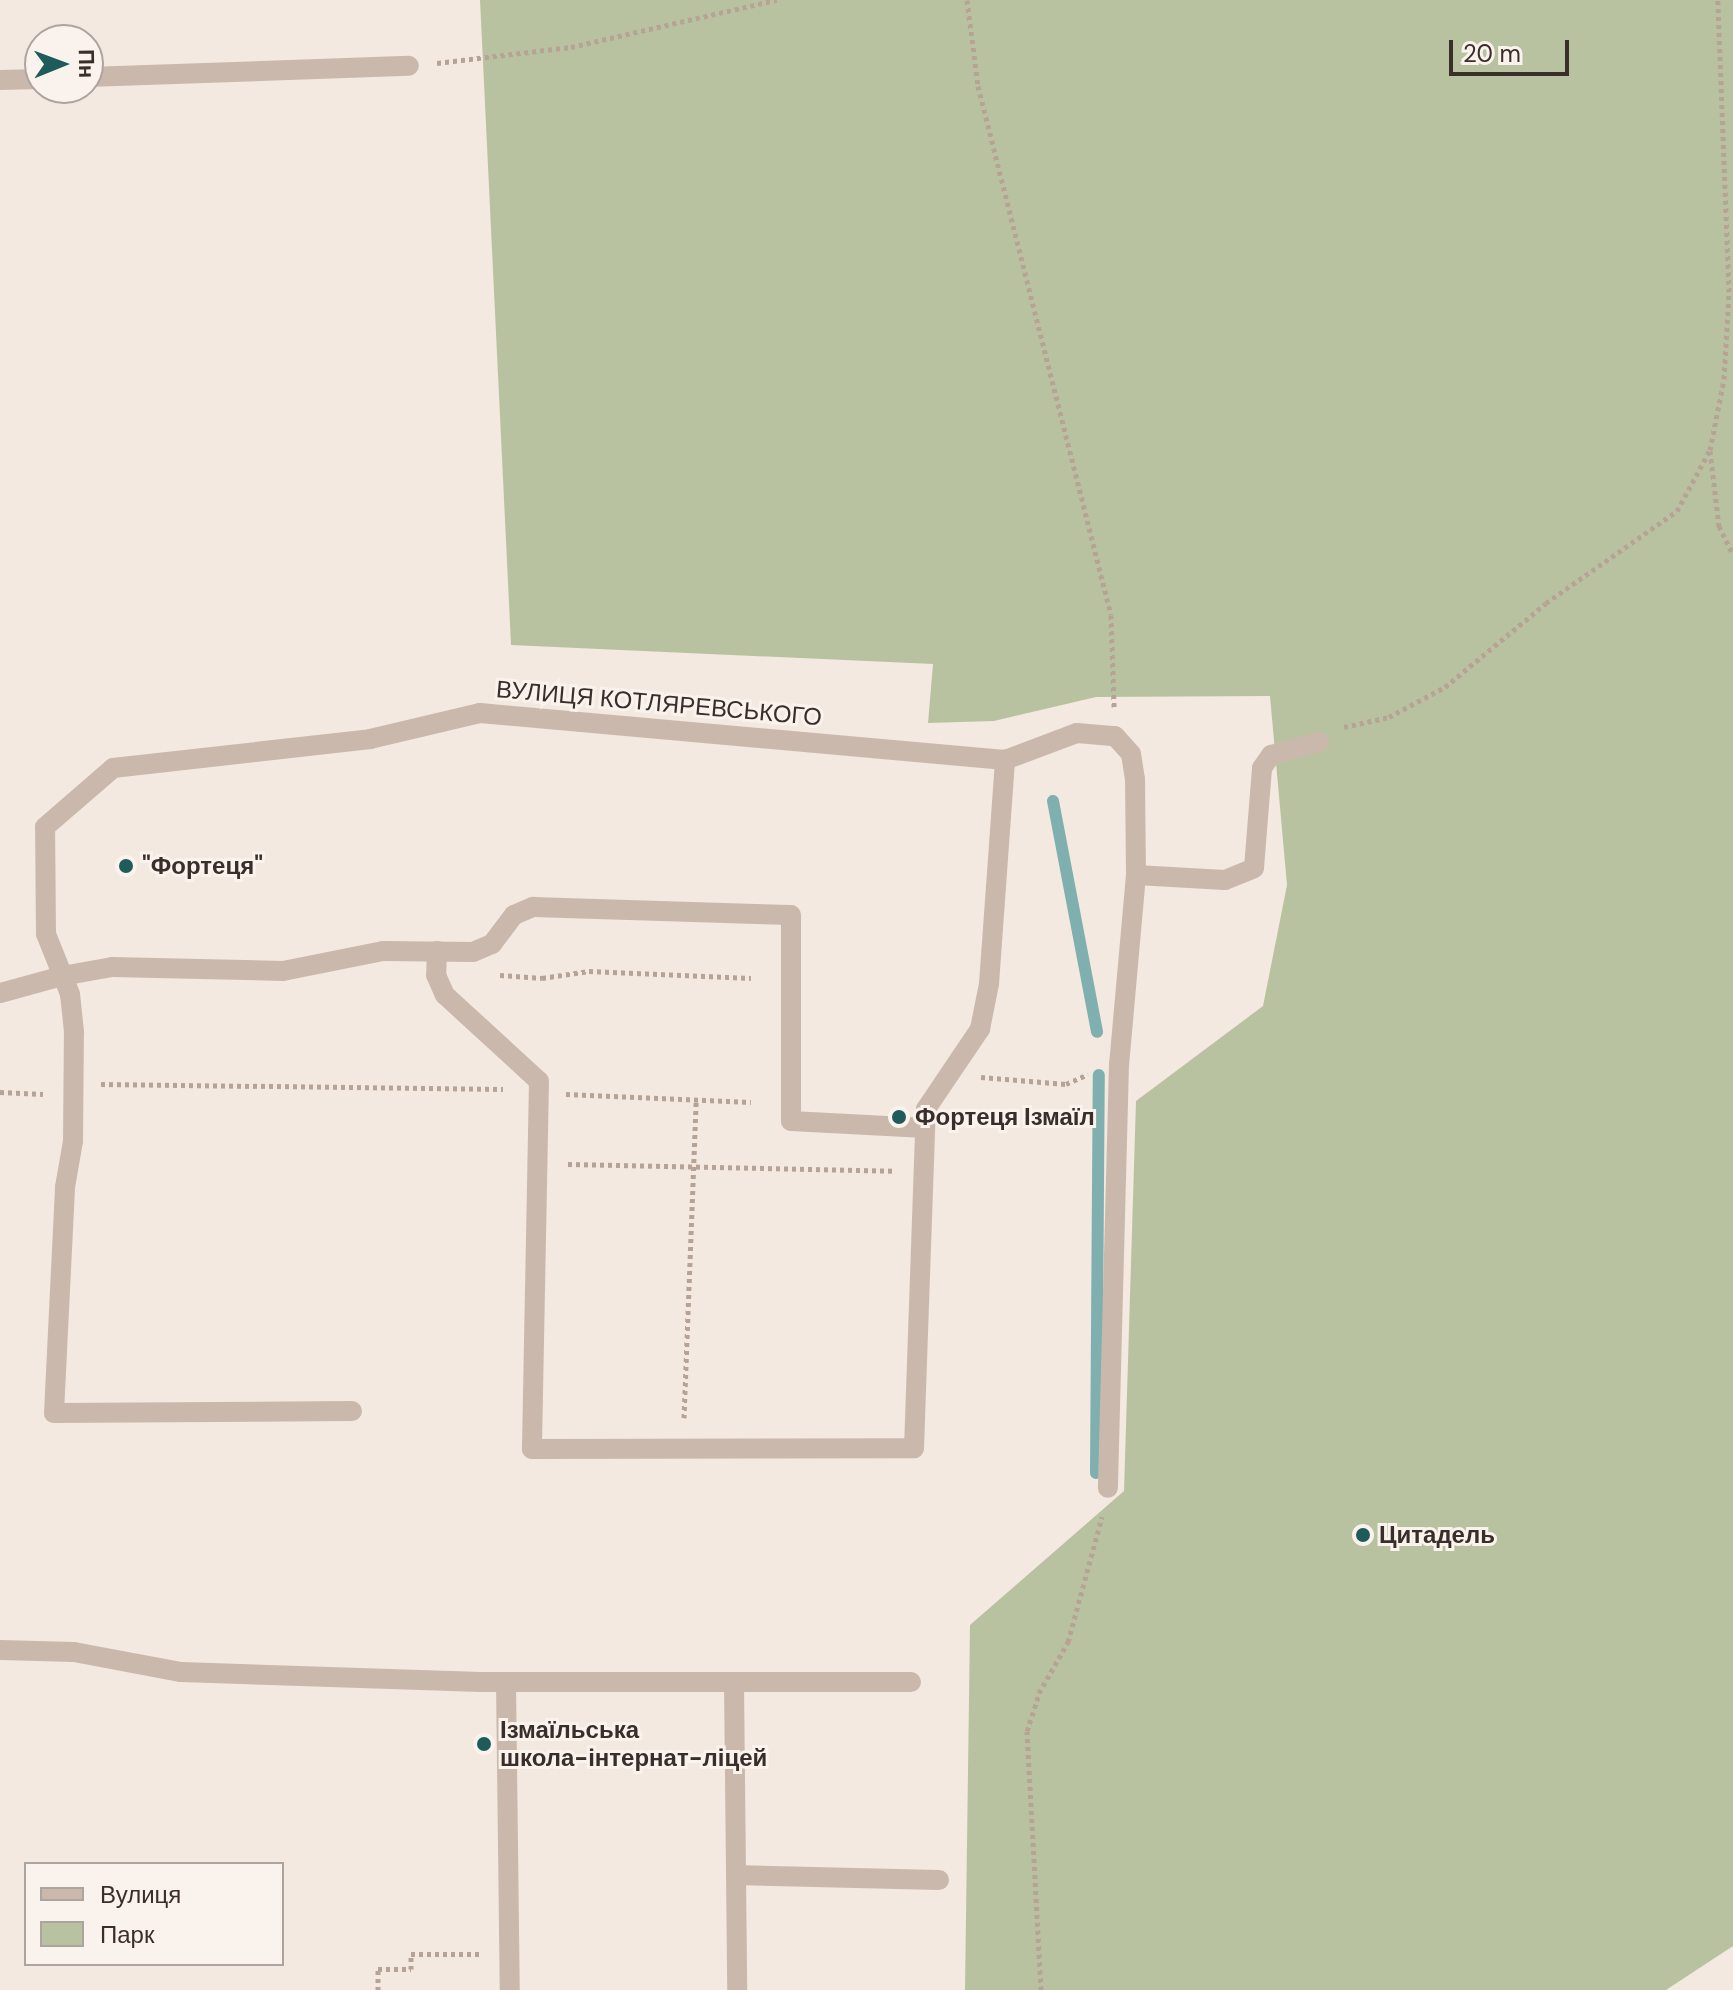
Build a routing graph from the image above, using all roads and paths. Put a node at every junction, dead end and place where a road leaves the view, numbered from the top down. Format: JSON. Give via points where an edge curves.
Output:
{"nodes":[{"id":1,"x":777,"y":0,"type":"edge"},
{"id":2,"x":967,"y":0,"type":"edge"},
{"id":3,"x":1718,"y":0,"type":"edge"},
{"id":4,"x":409,"y":66,"type":"joint"},
{"id":5,"x":104,"y":76,"type":"edge"},
{"id":6,"x":24,"y":79,"type":"edge"},
{"id":7,"x":0,"y":80,"type":"edge"},
{"id":8,"x":1710,"y":450,"type":"junction"},
{"id":9,"x":1733,"y":555,"type":"edge"},
{"id":10,"x":1115,"y":736,"type":"junction"},
{"id":11,"x":1324,"y":736,"type":"joint"},
{"id":12,"x":1005,"y":760,"type":"junction"},
{"id":13,"x":1136,"y":875,"type":"junction"},
{"id":14,"x":437,"y":951,"type":"junction"},
{"id":15,"x":499,"y":975,"type":"dead end"},
{"id":16,"x":62,"y":976,"type":"junction"},
{"id":17,"x":751,"y":978,"type":"dead end"},
{"id":18,"x":0,"y":993,"type":"edge"},
{"id":19,"x":1119,"y":1064,"type":"junction"},
{"id":20,"x":957,"y":1068,"type":"junction"},
{"id":21,"x":84,"y":1084,"type":"dead end"},
{"id":22,"x":519,"y":1089,"type":"dead end"},
{"id":23,"x":0,"y":1092,"type":"edge"},
{"id":24,"x":47,"y":1094,"type":"dead end"},
{"id":25,"x":568,"y":1094,"type":"dead end"},
{"id":26,"x":696,"y":1099,"type":"junction"},
{"id":27,"x":751,"y":1102,"type":"dead end"},
{"id":28,"x":925,"y":1128,"type":"junction"},
{"id":29,"x":576,"y":1164,"type":"dead end"},
{"id":30,"x":694,"y":1167,"type":"junction"},
{"id":31,"x":911,"y":1172,"type":"dead end"},
{"id":32,"x":352,"y":1411,"type":"dead end"},
{"id":33,"x":684,"y":1421,"type":"dead end"},
{"id":34,"x":1108,"y":1488,"type":"joint"},
{"id":35,"x":0,"y":1650,"type":"edge"},
{"id":36,"x":506,"y":1682,"type":"junction"},
{"id":37,"x":734,"y":1682,"type":"junction"},
{"id":38,"x":911,"y":1682,"type":"dead end"},
{"id":39,"x":736,"y":1875,"type":"junction"},
{"id":40,"x":939,"y":1880,"type":"dead end"},
{"id":41,"x":482,"y":1954,"type":"dead end"},
{"id":42,"x":378,"y":1990,"type":"edge"},
{"id":43,"x":510,"y":1990,"type":"edge"},
{"id":44,"x":737,"y":1990,"type":"edge"},
{"id":45,"x":1041,"y":1990,"type":"edge"}],
"edges":[{"from":1,"to":4,"type":"path","via":[[571,47]]},
{"from":2,"to":10,"type":"path","via":[[978,86],[1111,615]]},
{"from":3,"to":8,"type":"path","via":[[1729,292],[1724,379]]},
{"from":4,"to":5,"type":"street"},
{"from":6,"to":7,"type":"street"},
{"from":8,"to":9,"type":"path","via":[[1719,526]]},
{"from":8,"to":11,"type":"path","via":[[1677,511],[1546,603],[1445,687],[1389,717]]},
{"from":10,"to":12,"type":"street","via":[[1077,733]]},
{"from":10,"to":13,"type":"street","via":[[1131,754],[1135,779]]},
{"from":11,"to":13,"type":"street","via":[[1271,755],[1262,768],[1254,868],[1225,880]]},
{"from":12,"to":16,"type":"street","name":"ВУЛИЦЯ КОТЛЯРЕВСЬКОГО","via":[[480,713],[370,739],[113,768],[45,827],[43,912]]},
{"from":12,"to":20,"type":"street","via":[[989,984],[980,1029]]},
{"from":13,"to":19,"type":"street"},
{"from":14,"to":16,"type":"street","via":[[360,953],[283,971],[112,967]]},
{"from":14,"to":28,"type":"street","via":[[483,949],[514,915],[533,907],[791,915],[791,1121]]},
{"from":14,"to":28,"type":"street","via":[[436,975],[445,995],[539,1081],[532,1449],[914,1448]]},
{"from":15,"to":17,"type":"path","via":[[542,978],[589,971]]},
{"from":16,"to":18,"type":"street"},
{"from":16,"to":32,"type":"street","via":[[74,1013],[73,1141],[65,1187],[54,1413]]},
{"from":19,"to":20,"type":"path","via":[[1066,1084],[990,1080]]},
{"from":19,"to":34,"type":"street"},
{"from":20,"to":28,"type":"street","via":[[926,1109]]},
{"from":21,"to":22,"type":"path"},
{"from":23,"to":24,"type":"path"},
{"from":25,"to":26,"type":"path"},
{"from":26,"to":27,"type":"path"},
{"from":26,"to":30,"type":"path"},
{"from":29,"to":30,"type":"path"},
{"from":30,"to":31,"type":"path"},
{"from":30,"to":33,"type":"path"},
{"from":34,"to":45,"type":"path","via":[[1068,1642],[1039,1693],[1027,1731]]},
{"from":35,"to":36,"type":"street","via":[[74,1652],[181,1672]]},
{"from":36,"to":37,"type":"street"},
{"from":36,"to":43,"type":"street"},
{"from":37,"to":38,"type":"street"},
{"from":37,"to":39,"type":"street"},
{"from":39,"to":40,"type":"street"},
{"from":39,"to":44,"type":"street"},
{"from":41,"to":42,"type":"path","via":[[411,1954],[411,1969],[378,1969]]}]}
